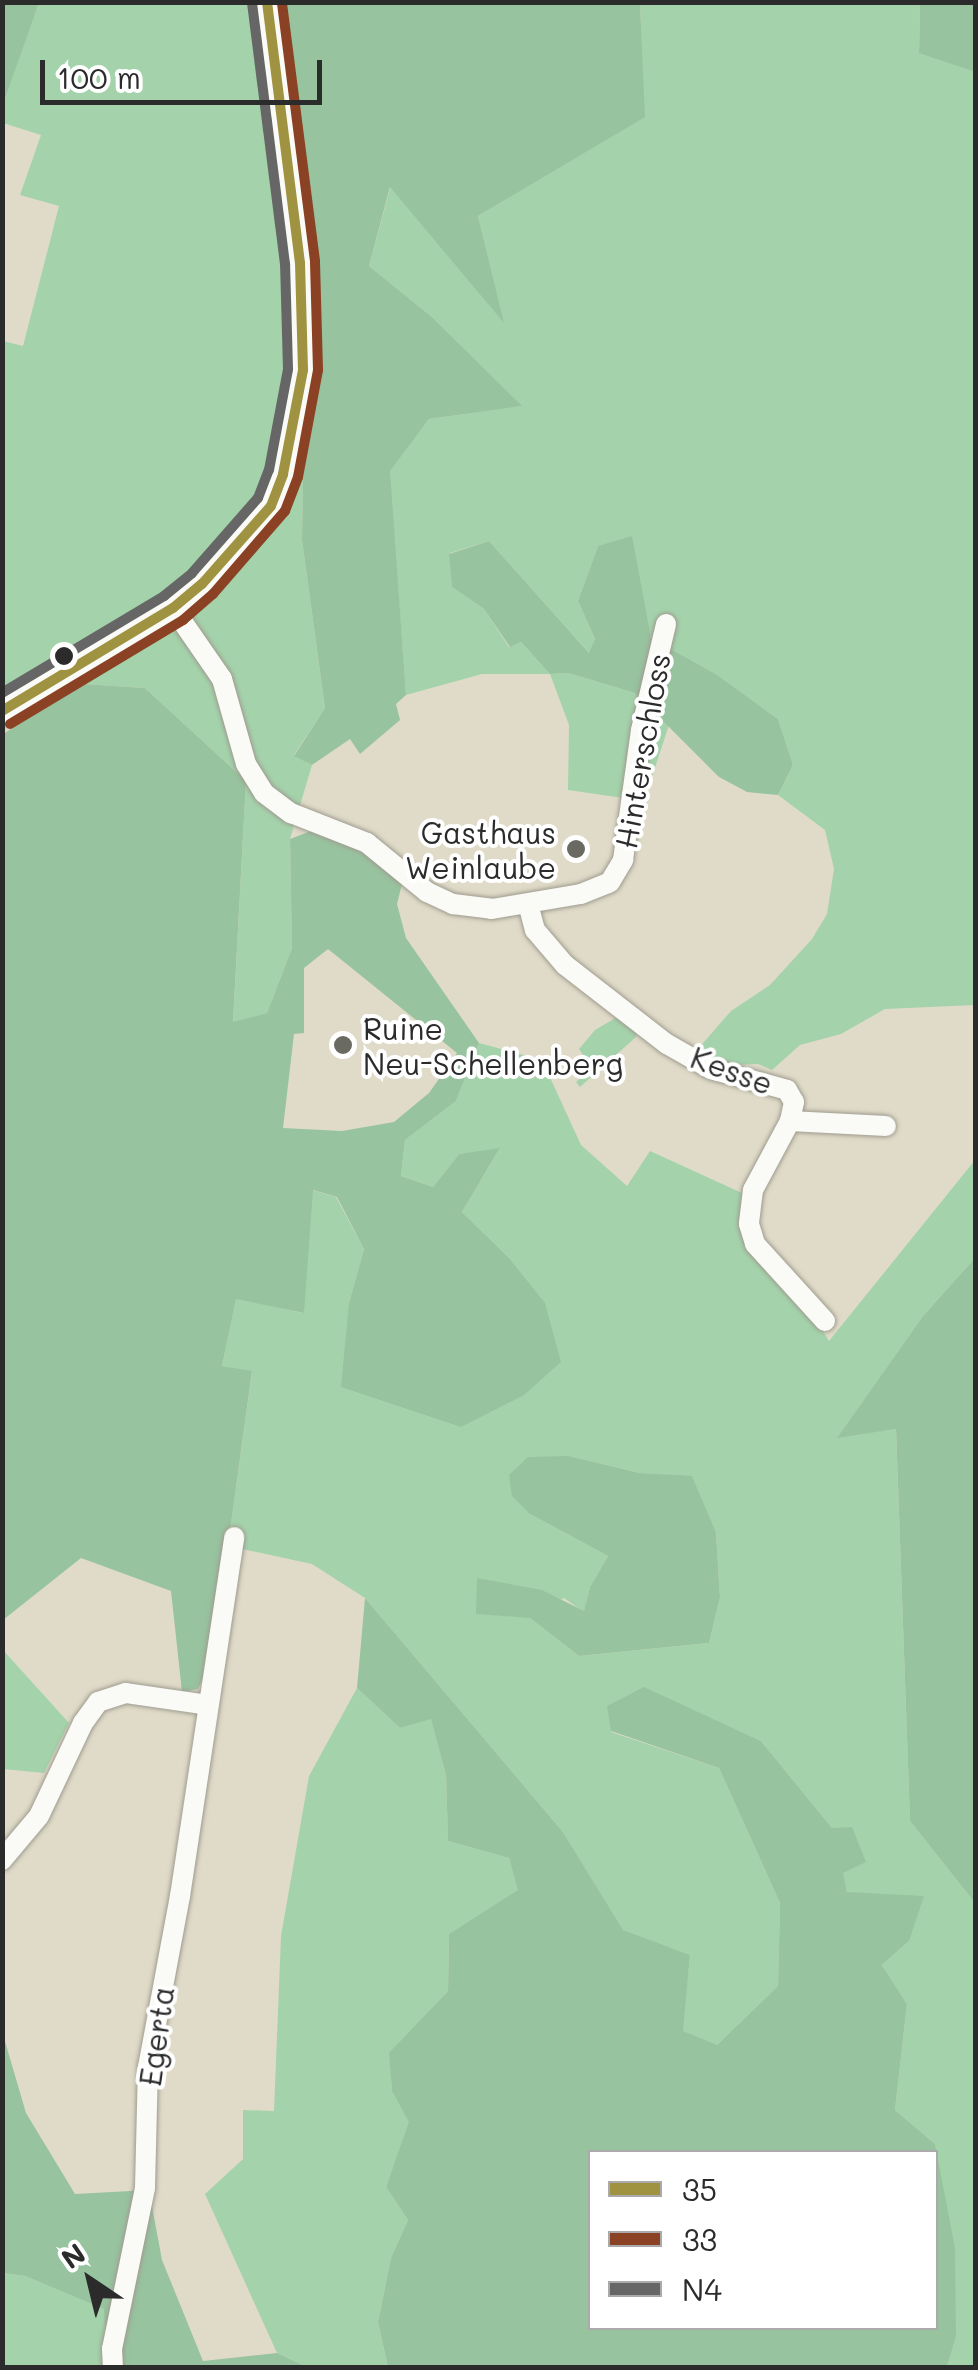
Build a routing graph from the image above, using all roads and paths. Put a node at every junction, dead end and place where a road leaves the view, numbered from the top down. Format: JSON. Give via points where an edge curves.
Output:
{"nodes":[{"id":1,"x":267,"y":2,"type":"edge"},
{"id":2,"x":173,"y":608,"type":"junction"},
{"id":3,"x":666,"y":624,"type":"dead end"},
{"id":4,"x":2,"y":711,"type":"edge"},
{"id":5,"x":528,"y":904,"type":"junction"},
{"id":6,"x":790,"y":1121,"type":"junction"},
{"id":7,"x":886,"y":1126,"type":"dead end"},
{"id":8,"x":825,"y":1321,"type":"dead end"},
{"id":9,"x":234,"y":1537,"type":"dead end"},
{"id":10,"x":208,"y":1705,"type":"junction"},
{"id":11,"x":2,"y":1860,"type":"edge"},
{"id":12,"x":113,"y":2368,"type":"edge"}],
"edges":[{"from":1,"to":2,"type":"street","via":[[300,263],[304,370],[297,421],[271,506]]},
{"from":2,"to":4,"type":"street"},
{"from":2,"to":5,"type":"street","name":"Hinterschloss","via":[[222,679],[246,764],[264,793],[291,813],[367,843],[453,904]]},
{"from":3,"to":5,"type":"street","name":"Hinterschloss","via":[[641,730],[623,860],[598,888]]},
{"from":5,"to":6,"type":"street","name":"Kesse","via":[[535,930],[565,965],[694,1062],[787,1090],[794,1102]]},
{"from":6,"to":7,"type":"street","name":"Kesse"},
{"from":6,"to":8,"type":"street","name":"Kesse","via":[[753,1190],[749,1224],[755,1244]]},
{"from":9,"to":10,"type":"street","name":"Egerta"},
{"from":10,"to":11,"type":"street","via":[[126,1693],[98,1702],[39,1816]]},
{"from":10,"to":12,"type":"street","name":"Egerta","via":[[148,2067],[145,2188]]}]}
